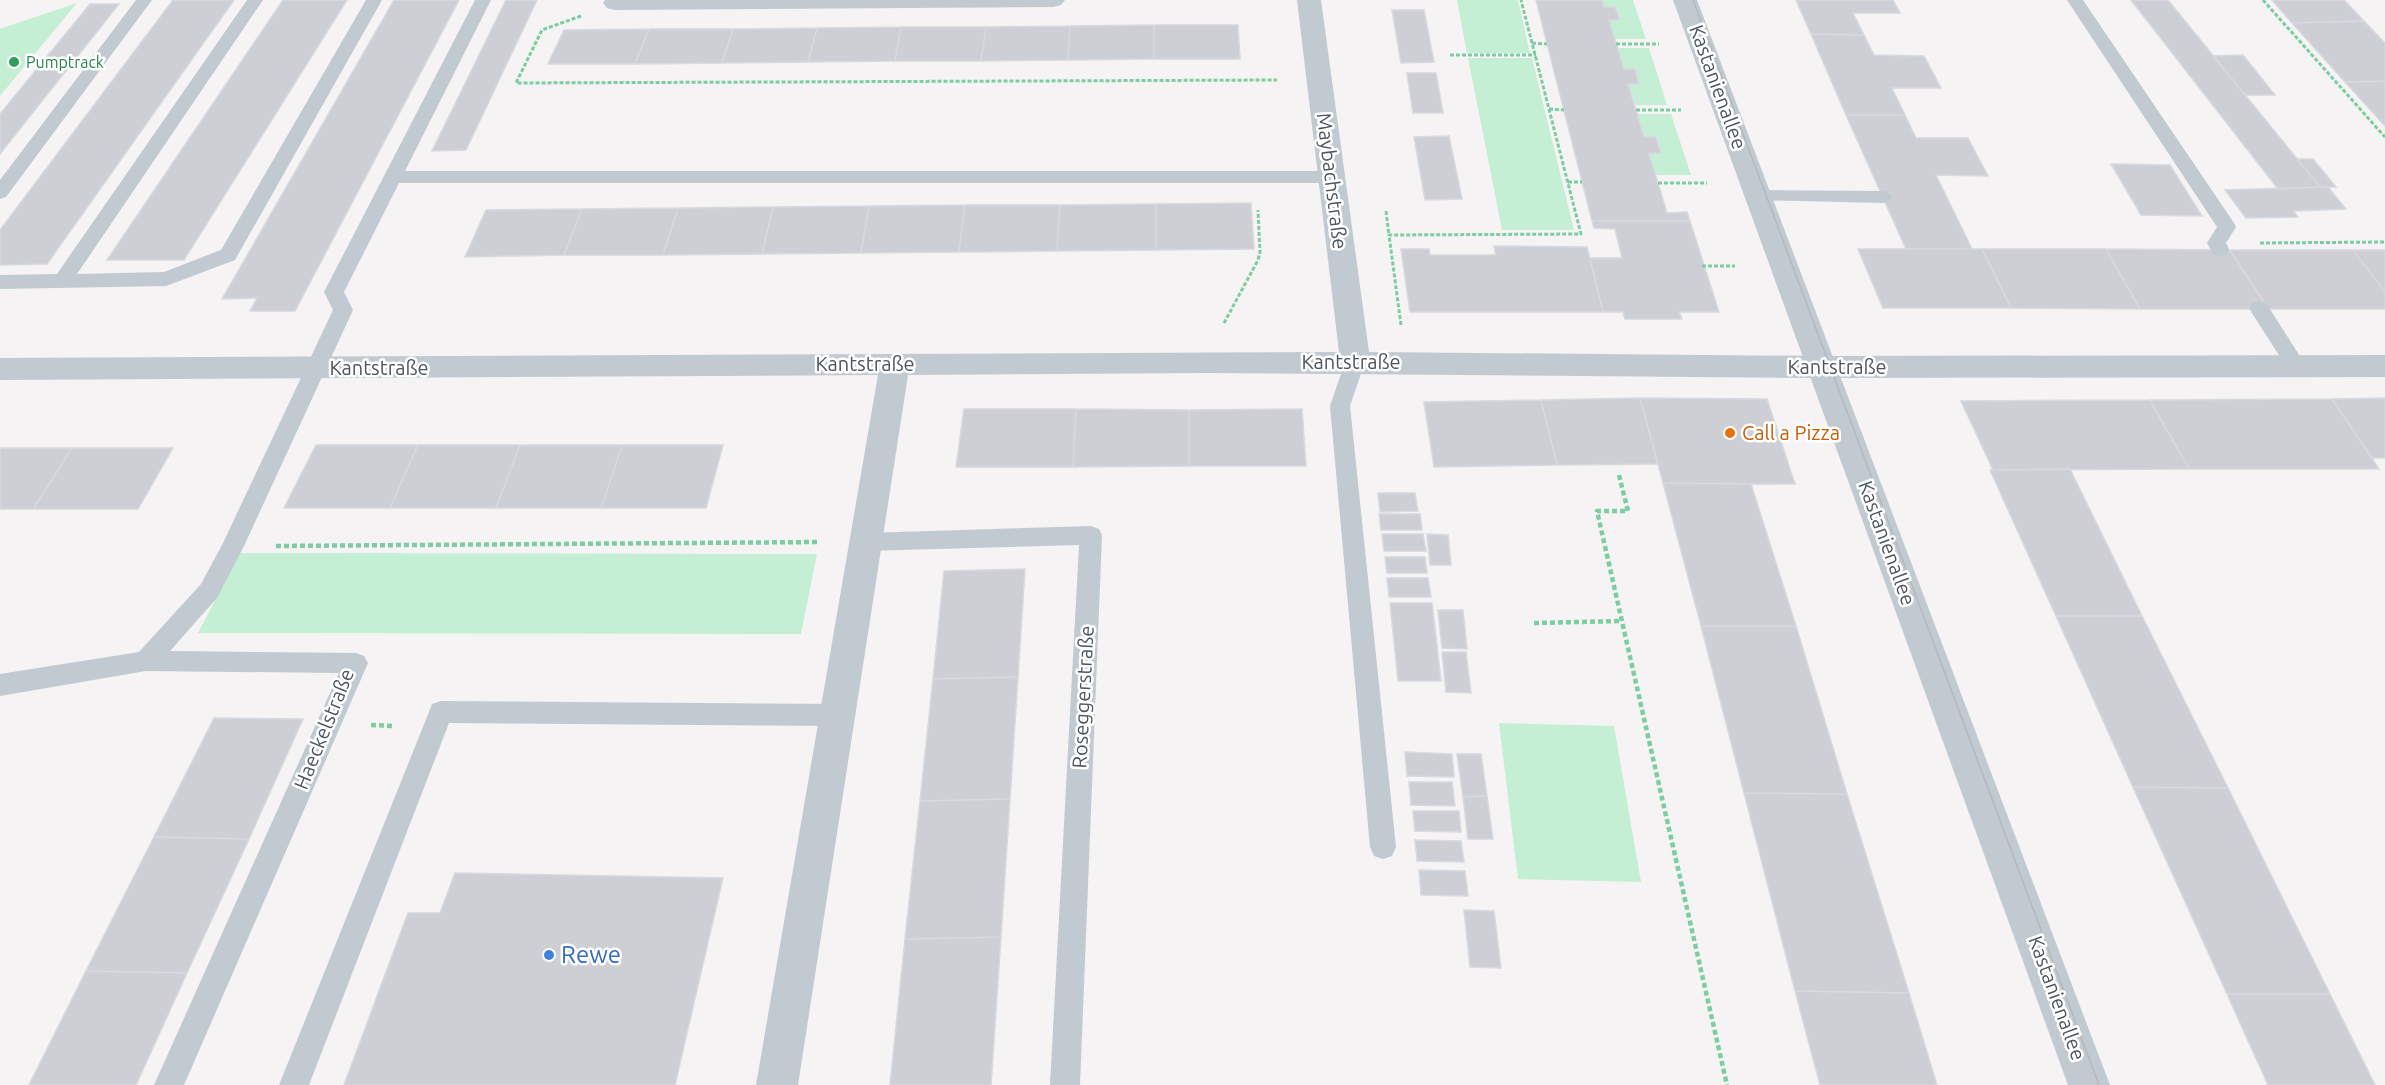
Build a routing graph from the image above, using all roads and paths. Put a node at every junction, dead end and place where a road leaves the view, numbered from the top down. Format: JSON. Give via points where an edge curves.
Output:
{"nodes":[{"id":1,"x":144,"y":0,"type":"edge"},
{"id":2,"x":255,"y":0,"type":"edge"},
{"id":3,"x":374,"y":0,"type":"edge"},
{"id":4,"x":483,"y":0,"type":"edge"},
{"id":5,"x":1053,"y":0,"type":"edge"},
{"id":6,"x":1310,"y":0,"type":"edge"},
{"id":7,"x":1521,"y":0,"type":"edge"},
{"id":8,"x":1685,"y":0,"type":"edge"},
{"id":9,"x":2075,"y":0,"type":"edge"},
{"id":10,"x":2263,"y":0,"type":"edge"},
{"id":11,"x":615,"y":3,"type":"joint"},
{"id":12,"x":1532,"y":43,"type":"junction"},
{"id":13,"x":1547,"y":44,"type":"dead end"},
{"id":14,"x":1616,"y":44,"type":"dead end"},
{"id":15,"x":1659,"y":44,"type":"dead end"},
{"id":16,"x":1536,"y":55,"type":"junction"},
{"id":17,"x":1450,"y":56,"type":"dead end"},
{"id":18,"x":1319,"y":80,"type":"junction"},
{"id":19,"x":1549,"y":110,"type":"junction"},
{"id":20,"x":1564,"y":110,"type":"dead end"},
{"id":21,"x":1636,"y":110,"type":"dead end"},
{"id":22,"x":1682,"y":110,"type":"dead end"},
{"id":23,"x":2385,"y":137,"type":"edge"},
{"id":24,"x":393,"y":177,"type":"junction"},
{"id":25,"x":1257,"y":177,"type":"junction"},
{"id":26,"x":1332,"y":177,"type":"junction"},
{"id":27,"x":1568,"y":182,"type":"junction"},
{"id":28,"x":1582,"y":182,"type":"dead end"},
{"id":29,"x":1658,"y":183,"type":"dead end"},
{"id":30,"x":1707,"y":183,"type":"dead end"},
{"id":31,"x":0,"y":193,"type":"edge"},
{"id":32,"x":1758,"y":196,"type":"junction"},
{"id":33,"x":1883,"y":197,"type":"dead end"},
{"id":34,"x":1386,"y":211,"type":"dead end"},
{"id":35,"x":1389,"y":235,"type":"junction"},
{"id":36,"x":2385,"y":242,"type":"edge"},
{"id":37,"x":2218,"y":246,"type":"joint"},
{"id":38,"x":1702,"y":266,"type":"dead end"},
{"id":39,"x":1735,"y":266,"type":"dead end"},
{"id":40,"x":62,"y":281,"type":"junction"},
{"id":41,"x":0,"y":282,"type":"edge"},
{"id":42,"x":2259,"y":309,"type":"dead end"},
{"id":43,"x":1208,"y":362,"type":"junction"},
{"id":44,"x":1355,"y":362,"type":"junction"},
{"id":45,"x":1406,"y":362,"type":"junction"},
{"id":46,"x":895,"y":364,"type":"junction"},
{"id":47,"x":2296,"y":366,"type":"junction"},
{"id":48,"x":2385,"y":366,"type":"edge"},
{"id":49,"x":1822,"y":367,"type":"junction"},
{"id":50,"x":316,"y":368,"type":"junction"},
{"id":51,"x":0,"y":369,"type":"edge"},
{"id":52,"x":1619,"y":475,"type":"dead end"},
{"id":53,"x":865,"y":542,"type":"junction"},
{"id":54,"x":233,"y":546,"type":"junction"},
{"id":55,"x":1622,"y":621,"type":"junction"},
{"id":56,"x":1534,"y":623,"type":"dead end"},
{"id":57,"x":146,"y":661,"type":"junction"},
{"id":58,"x":0,"y":685,"type":"edge"},
{"id":59,"x":837,"y":715,"type":"junction"},
{"id":60,"x":328,"y":724,"type":"junction"},
{"id":61,"x":435,"y":727,"type":"junction"},
{"id":62,"x":1383,"y":847,"type":"dead end"},
{"id":63,"x":169,"y":1085,"type":"edge"},
{"id":64,"x":294,"y":1085,"type":"edge"},
{"id":65,"x":777,"y":1085,"type":"edge"},
{"id":66,"x":1065,"y":1085,"type":"edge"},
{"id":67,"x":1727,"y":1085,"type":"edge"},
{"id":68,"x":2089,"y":1085,"type":"edge"}],
"edges":[{"from":1,"to":31,"type":"lane"},
{"from":2,"to":40,"type":"lane"},
{"from":3,"to":40,"type":"lane","via":[[228,255],[166,279]]},
{"from":4,"to":24,"type":"lane","name":"Kantstraße"},
{"from":5,"to":11,"type":"street"},
{"from":6,"to":18,"type":"street","name":"Maybachstraße"},
{"from":7,"to":12,"type":"path"},
{"from":8,"to":32,"type":"street","name":"Kastanienallee"},
{"from":9,"to":37,"type":"lane","via":[[2227,227]]},
{"from":10,"to":23,"type":"path"},
{"from":11,"to":18,"type":"path","via":[[542,30],[516,82]]},
{"from":12,"to":13,"type":"path"},
{"from":12,"to":16,"type":"path"},
{"from":14,"to":15,"type":"path"},
{"from":16,"to":17,"type":"path"},
{"from":16,"to":19,"type":"path"},
{"from":18,"to":26,"type":"street","name":"Maybachstraße"},
{"from":19,"to":20,"type":"path"},
{"from":19,"to":27,"type":"path"},
{"from":21,"to":22,"type":"path"},
{"from":24,"to":25,"type":"lane"},
{"from":24,"to":50,"type":"lane","name":"Kantstraße","via":[[334,292],[343,310]]},
{"from":25,"to":26,"type":"lane"},
{"from":25,"to":43,"type":"path","via":[[1260,252],[1210,349]]},
{"from":26,"to":44,"type":"street","name":"Maybachstraße"},
{"from":27,"to":28,"type":"path"},
{"from":27,"to":35,"type":"path","via":[[1581,234]]},
{"from":29,"to":30,"type":"path"},
{"from":32,"to":33,"type":"lane"},
{"from":32,"to":49,"type":"street","name":"Kastanienallee"},
{"from":34,"to":35,"type":"path"},
{"from":35,"to":45,"type":"path"},
{"from":36,"to":37,"type":"path"},
{"from":38,"to":39,"type":"path"},
{"from":40,"to":41,"type":"lane"},
{"from":42,"to":47,"type":"lane"},
{"from":43,"to":44,"type":"street","name":"Kantstraße"},
{"from":43,"to":46,"type":"street","name":"Kantstraße"},
{"from":44,"to":45,"type":"street","name":"Kantstraße"},
{"from":44,"to":62,"type":"lane","via":[[1340,406]]},
{"from":45,"to":49,"type":"street","name":"Kantstraße"},
{"from":46,"to":50,"type":"street","name":"Kantstraße"},
{"from":46,"to":53,"type":"street"},
{"from":47,"to":48,"type":"street","name":"Kantstraße"},
{"from":47,"to":49,"type":"street","name":"Kantstraße"},
{"from":49,"to":68,"type":"street","name":"Kastanienallee"},
{"from":50,"to":51,"type":"street","name":"Kantstraße"},
{"from":50,"to":54,"type":"lane","name":"Kantstraße"},
{"from":52,"to":55,"type":"path","via":[[1628,511],[1597,511]]},
{"from":53,"to":54,"type":"path"},
{"from":53,"to":59,"type":"street"},
{"from":53,"to":66,"type":"lane","name":"Roseggerstraße","via":[[1091,535]]},
{"from":54,"to":57,"type":"lane","name":"Kantstraße","via":[[209,591]]},
{"from":55,"to":56,"type":"path"},
{"from":55,"to":67,"type":"path"},
{"from":57,"to":58,"type":"lane","name":"Haeckelstraße"},
{"from":57,"to":60,"type":"lane","name":"Haeckelstraße","via":[[356,663]]},
{"from":59,"to":61,"type":"lane","via":[[441,712]]},
{"from":59,"to":65,"type":"street"},
{"from":60,"to":61,"type":"path"},
{"from":60,"to":63,"type":"lane","name":"Haeckelstraße"},
{"from":61,"to":64,"type":"lane"}]}
